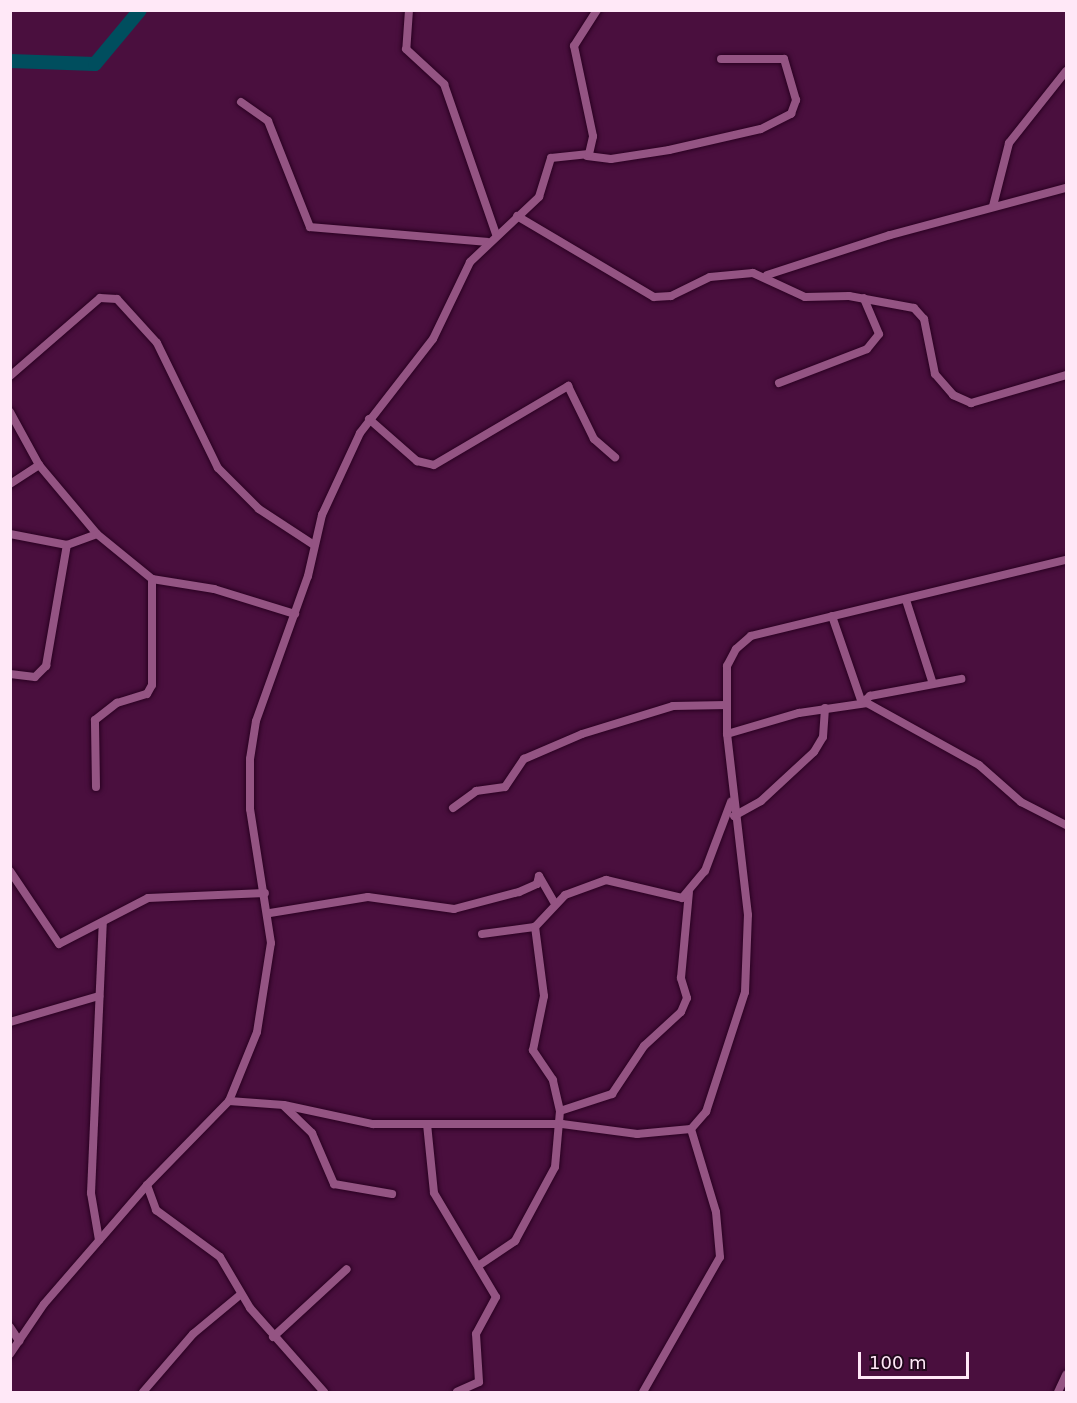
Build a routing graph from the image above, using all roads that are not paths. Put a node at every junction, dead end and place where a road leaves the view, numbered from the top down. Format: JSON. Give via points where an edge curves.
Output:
{"nodes":[{"id":1,"x":409,"y":10,"type":"edge"},
{"id":2,"x":597,"y":10,"type":"edge"},
{"id":3,"x":721,"y":59,"type":"dead end"},
{"id":4,"x":1066,"y":71,"type":"edge"},
{"id":5,"x":241,"y":102,"type":"dead end"},
{"id":6,"x":587,"y":156,"type":"junction"},
{"id":7,"x":1066,"y":188,"type":"edge"},
{"id":8,"x":993,"y":206,"type":"junction"},
{"id":9,"x":517,"y":216,"type":"junction"},
{"id":10,"x":496,"y":234,"type":"junction"},
{"id":11,"x":487,"y":242,"type":"junction"},
{"id":12,"x":767,"y":276,"type":"junction"},
{"id":13,"x":864,"y":298,"type":"junction"},
{"id":14,"x":1066,"y":375,"type":"edge"},
{"id":15,"x":10,"y":376,"type":"edge"},
{"id":16,"x":778,"y":383,"type":"dead end"},
{"id":17,"x":10,"y":412,"type":"edge"},
{"id":18,"x":369,"y":418,"type":"junction"},
{"id":19,"x":615,"y":458,"type":"dead end"},
{"id":20,"x":39,"y":465,"type":"junction"},
{"id":21,"x":10,"y":483,"type":"edge"},
{"id":22,"x":10,"y":534,"type":"edge"},
{"id":23,"x":97,"y":534,"type":"junction"},
{"id":24,"x":314,"y":544,"type":"junction"},
{"id":25,"x":67,"y":545,"type":"junction"},
{"id":26,"x":1066,"y":561,"type":"edge"},
{"id":27,"x":152,"y":579,"type":"junction"},
{"id":28,"x":906,"y":600,"type":"junction"},
{"id":29,"x":295,"y":614,"type":"junction"},
{"id":30,"x":832,"y":616,"type":"junction"},
{"id":31,"x":10,"y":674,"type":"edge"},
{"id":32,"x":961,"y":679,"type":"dead end"},
{"id":33,"x":932,"y":681,"type":"junction"},
{"id":34,"x":862,"y":703,"type":"junction"},
{"id":35,"x":727,"y":705,"type":"junction"},
{"id":36,"x":825,"y":708,"type":"junction"},
{"id":37,"x":727,"y":734,"type":"junction"},
{"id":38,"x":96,"y":788,"type":"dead end"},
{"id":39,"x":732,"y":801,"type":"junction"},
{"id":40,"x":453,"y":808,"type":"dead end"},
{"id":41,"x":734,"y":816,"type":"junction"},
{"id":42,"x":1066,"y":825,"type":"edge"},
{"id":43,"x":10,"y":871,"type":"edge"},
{"id":44,"x":689,"y":892,"type":"junction"},
{"id":45,"x":265,"y":893,"type":"junction"},
{"id":46,"x":555,"y":904,"type":"junction"},
{"id":47,"x":270,"y":913,"type":"junction"},
{"id":48,"x":103,"y":922,"type":"junction"},
{"id":49,"x":535,"y":927,"type":"junction"},
{"id":50,"x":482,"y":934,"type":"dead end"},
{"id":51,"x":99,"y":996,"type":"junction"},
{"id":52,"x":10,"y":1022,"type":"edge"},
{"id":53,"x":229,"y":1101,"type":"junction"},
{"id":54,"x":284,"y":1105,"type":"junction"},
{"id":55,"x":560,"y":1111,"type":"junction"},
{"id":56,"x":427,"y":1124,"type":"junction"},
{"id":57,"x":562,"y":1124,"type":"junction"},
{"id":58,"x":691,"y":1129,"type":"junction"},
{"id":59,"x":147,"y":1185,"type":"junction"},
{"id":60,"x":392,"y":1194,"type":"dead end"},
{"id":61,"x":99,"y":1240,"type":"junction"},
{"id":62,"x":478,"y":1266,"type":"junction"},
{"id":63,"x":346,"y":1269,"type":"dead end"},
{"id":64,"x":240,"y":1295,"type":"junction"},
{"id":65,"x":10,"y":1327,"type":"edge"},
{"id":66,"x":273,"y":1337,"type":"junction"},
{"id":67,"x":20,"y":1341,"type":"junction"},
{"id":68,"x":10,"y":1354,"type":"edge"},
{"id":69,"x":1066,"y":1375,"type":"edge"},
{"id":70,"x":143,"y":1392,"type":"edge"},
{"id":71,"x":324,"y":1392,"type":"edge"},
{"id":72,"x":458,"y":1392,"type":"edge"},
{"id":73,"x":643,"y":1392,"type":"edge"},
{"id":74,"x":1058,"y":1392,"type":"edge"}],
"edges":[{"from":1,"to":10,"type":"street","via":[[406,49],[444,84]]},
{"from":2,"to":6,"type":"street","via":[[574,46],[593,136]]},
{"from":3,"to":6,"type":"street","via":[[784,59],[796,100],[791,114],[769,126],[680,148],[611,159]]},
{"from":4,"to":8,"type":"street","via":[[1009,143]]},
{"from":5,"to":11,"type":"street","via":[[268,121],[310,227]]},
{"from":6,"to":9,"type":"street","via":[[551,158],[542,193]]},
{"from":7,"to":8,"type":"street"},
{"from":8,"to":12,"type":"street"},
{"from":9,"to":10,"type":"street"},
{"from":9,"to":12,"type":"street","via":[[654,297],[671,296],[710,277]]},
{"from":10,"to":11,"type":"street"},
{"from":11,"to":18,"type":"street","via":[[460,276],[433,339]]},
{"from":12,"to":13,"type":"street","via":[[805,297]]},
{"from":13,"to":14,"type":"street","via":[[919,311],[931,367],[958,398],[980,403]]},
{"from":13,"to":16,"type":"street","via":[[879,334],[867,349]]},
{"from":15,"to":24,"type":"street","via":[[100,298],[117,299],[157,343],[218,468],[259,509]]},
{"from":17,"to":20,"type":"street"},
{"from":18,"to":19,"type":"street","via":[[417,461],[434,465],[568,386],[594,438]]},
{"from":18,"to":24,"type":"street","via":[[322,515]]},
{"from":20,"to":21,"type":"street"},
{"from":20,"to":23,"type":"street"},
{"from":22,"to":25,"type":"street"},
{"from":23,"to":25,"type":"street"},
{"from":23,"to":27,"type":"street"},
{"from":24,"to":29,"type":"street"},
{"from":25,"to":31,"type":"street","via":[[46,666],[35,677]]},
{"from":26,"to":28,"type":"street"},
{"from":27,"to":29,"type":"street","via":[[214,589]]},
{"from":27,"to":38,"type":"street","via":[[152,685],[147,694],[117,703],[95,720]]},
{"from":28,"to":30,"type":"street"},
{"from":28,"to":33,"type":"street"},
{"from":29,"to":45,"type":"street","via":[[265,692],[250,759],[250,809]]},
{"from":30,"to":34,"type":"street"},
{"from":30,"to":35,"type":"street","via":[[751,636],[736,649],[727,666]]},
{"from":32,"to":33,"type":"street"},
{"from":33,"to":34,"type":"street","via":[[870,696]]},
{"from":34,"to":36,"type":"street"},
{"from":34,"to":42,"type":"street","via":[[929,734],[979,765],[1022,802]]},
{"from":35,"to":37,"type":"street"},
{"from":35,"to":40,"type":"street","via":[[673,706],[582,734],[524,759],[505,787],[476,791]]},
{"from":36,"to":37,"type":"street"},
{"from":36,"to":41,"type":"street","via":[[825,730],[814,752],[761,801]]},
{"from":37,"to":39,"type":"street"},
{"from":39,"to":41,"type":"street"},
{"from":39,"to":44,"type":"street","via":[[712,856]]},
{"from":41,"to":58,"type":"street","via":[[748,915],[745,992],[706,1112]]},
{"from":43,"to":48,"type":"street","via":[[59,944]]},
{"from":44,"to":46,"type":"street","via":[[671,899],[606,880]]},
{"from":44,"to":55,"type":"street","via":[[681,978],[687,998],[681,1012],[644,1046],[612,1094]]},
{"from":45,"to":47,"type":"street"},
{"from":45,"to":48,"type":"street","via":[[148,898]]},
{"from":46,"to":47,"type":"street","via":[[539,876],[537,884],[519,892],[454,909],[368,897]]},
{"from":46,"to":49,"type":"street"},
{"from":47,"to":53,"type":"street","via":[[257,1032]]},
{"from":48,"to":51,"type":"street"},
{"from":49,"to":50,"type":"street"},
{"from":49,"to":55,"type":"street","via":[[544,996],[533,1050],[553,1080]]},
{"from":51,"to":52,"type":"street"},
{"from":51,"to":61,"type":"street","via":[[91,1192]]},
{"from":53,"to":54,"type":"street"},
{"from":53,"to":59,"type":"street"},
{"from":54,"to":56,"type":"street","via":[[373,1124]]},
{"from":54,"to":60,"type":"street","via":[[312,1133],[334,1184]]},
{"from":55,"to":57,"type":"street"},
{"from":56,"to":57,"type":"street"},
{"from":56,"to":62,"type":"street","via":[[434,1193]]},
{"from":57,"to":58,"type":"street","via":[[637,1134]]},
{"from":57,"to":62,"type":"street","via":[[553,1174],[526,1223],[512,1244],[492,1252]]},
{"from":58,"to":73,"type":"street","via":[[716,1212],[720,1257]]},
{"from":59,"to":61,"type":"street"},
{"from":59,"to":64,"type":"street","via":[[156,1210],[220,1257]]},
{"from":61,"to":67,"type":"street"},
{"from":62,"to":72,"type":"street","via":[[496,1297],[476,1334],[479,1382]]},
{"from":63,"to":66,"type":"street"},
{"from":64,"to":66,"type":"street"},
{"from":64,"to":70,"type":"street","via":[[201,1326]]},
{"from":65,"to":67,"type":"street"},
{"from":66,"to":71,"type":"street"},
{"from":67,"to":68,"type":"street"},
{"from":69,"to":74,"type":"street"}]}
